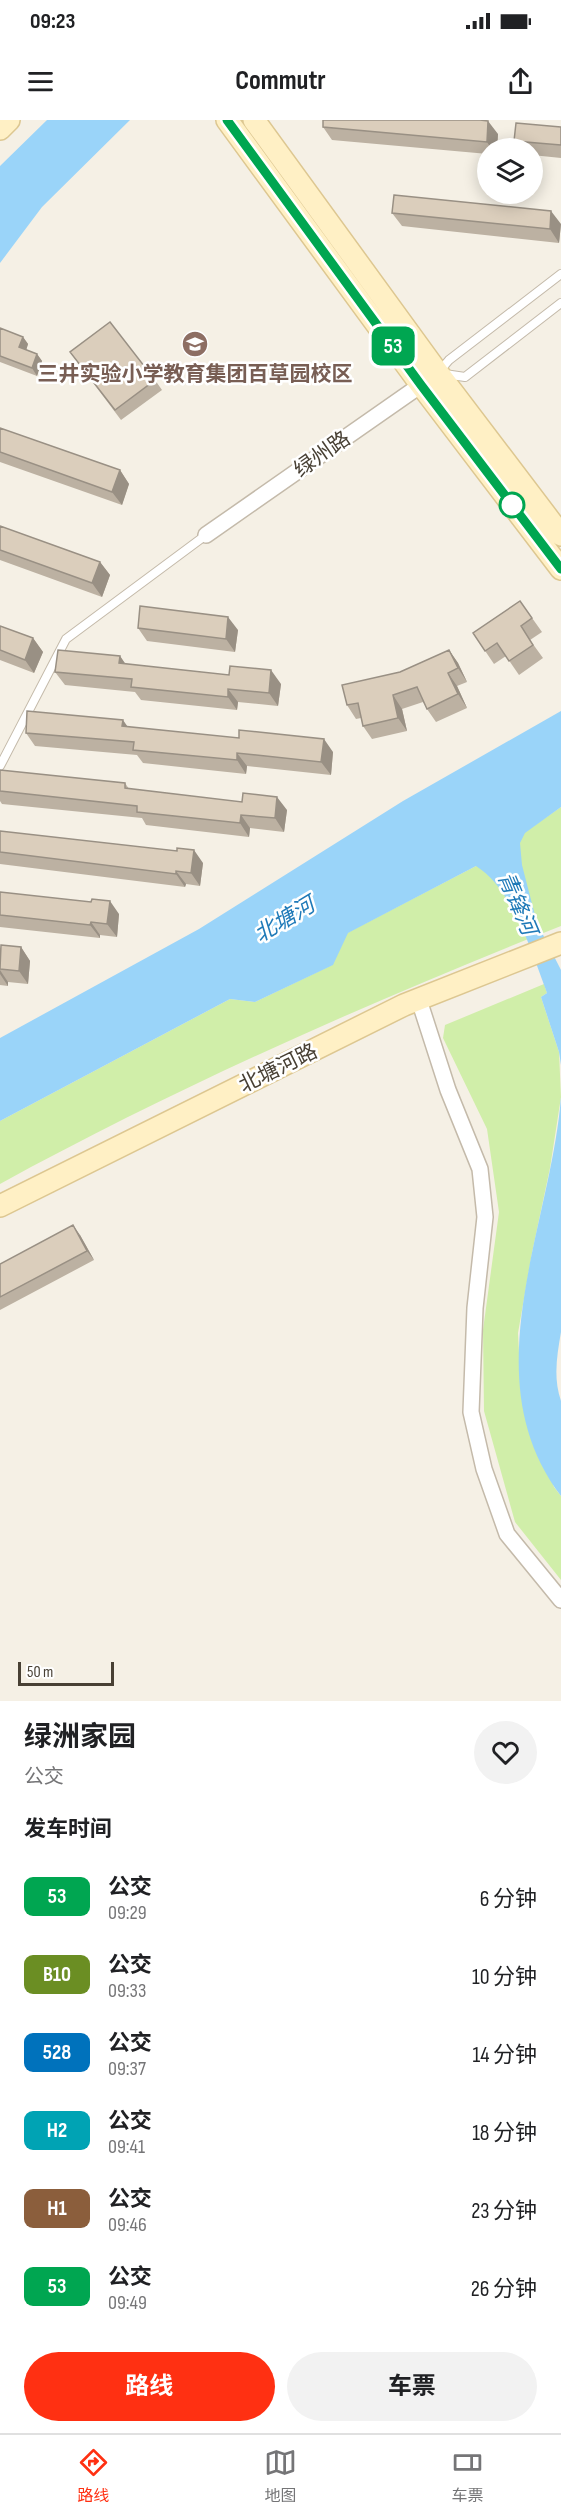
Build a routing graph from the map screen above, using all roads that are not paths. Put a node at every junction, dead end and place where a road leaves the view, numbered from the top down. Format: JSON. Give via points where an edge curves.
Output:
{"nodes":[{"id":1,"x":9,"y":120,"type":"edge"},
{"id":2,"x":227,"y":120,"type":"edge"},
{"id":3,"x":254,"y":120,"type":"edge"},
{"id":4,"x":0,"y":129,"type":"edge"},
{"id":5,"x":561,"y":274,"type":"edge"},
{"id":6,"x":561,"y":303,"type":"edge"},
{"id":7,"x":429,"y":379,"type":"junction"},
{"id":8,"x":206,"y":535,"type":"joint"},
{"id":9,"x":561,"y":535,"type":"edge"},
{"id":10,"x":561,"y":569,"type":"edge"},
{"id":11,"x":0,"y":766,"type":"edge"},
{"id":12,"x":561,"y":943,"type":"edge"},
{"id":13,"x":561,"y":956,"type":"edge"},
{"id":14,"x":501,"y":975,"type":"junction"},
{"id":15,"x":421,"y":1006,"type":"junction"},
{"id":16,"x":0,"y":1206,"type":"edge"},
{"id":17,"x":0,"y":1218,"type":"edge"},
{"id":18,"x":561,"y":1600,"type":"edge"}],
"edges":[{"from":1,"to":4,"type":"main road"},
{"from":2,"to":7,"type":"main road"},
{"from":3,"to":7,"type":"main road"},
{"from":5,"to":7,"type":"lane"},
{"from":6,"to":7,"type":"lane","via":[[465,377]]},
{"from":7,"to":8,"type":"street","name":"绿州路"},
{"from":7,"to":9,"type":"main road"},
{"from":7,"to":10,"type":"main road"},
{"from":8,"to":11,"type":"lane","via":[[66,639]]},
{"from":12,"to":14,"type":"main road","name":"北塘河路"},
{"from":13,"to":14,"type":"main road","name":"北塘河路"},
{"from":14,"to":15,"type":"main road","name":"北塘河路"},
{"from":15,"to":16,"type":"main road","name":"北塘河路"},
{"from":15,"to":17,"type":"main road","name":"北塘河路"},
{"from":15,"to":18,"type":"street","via":[[448,1090],[480,1169],[485,1217],[475,1308],[471,1413],[484,1469],[507,1534]]}]}
